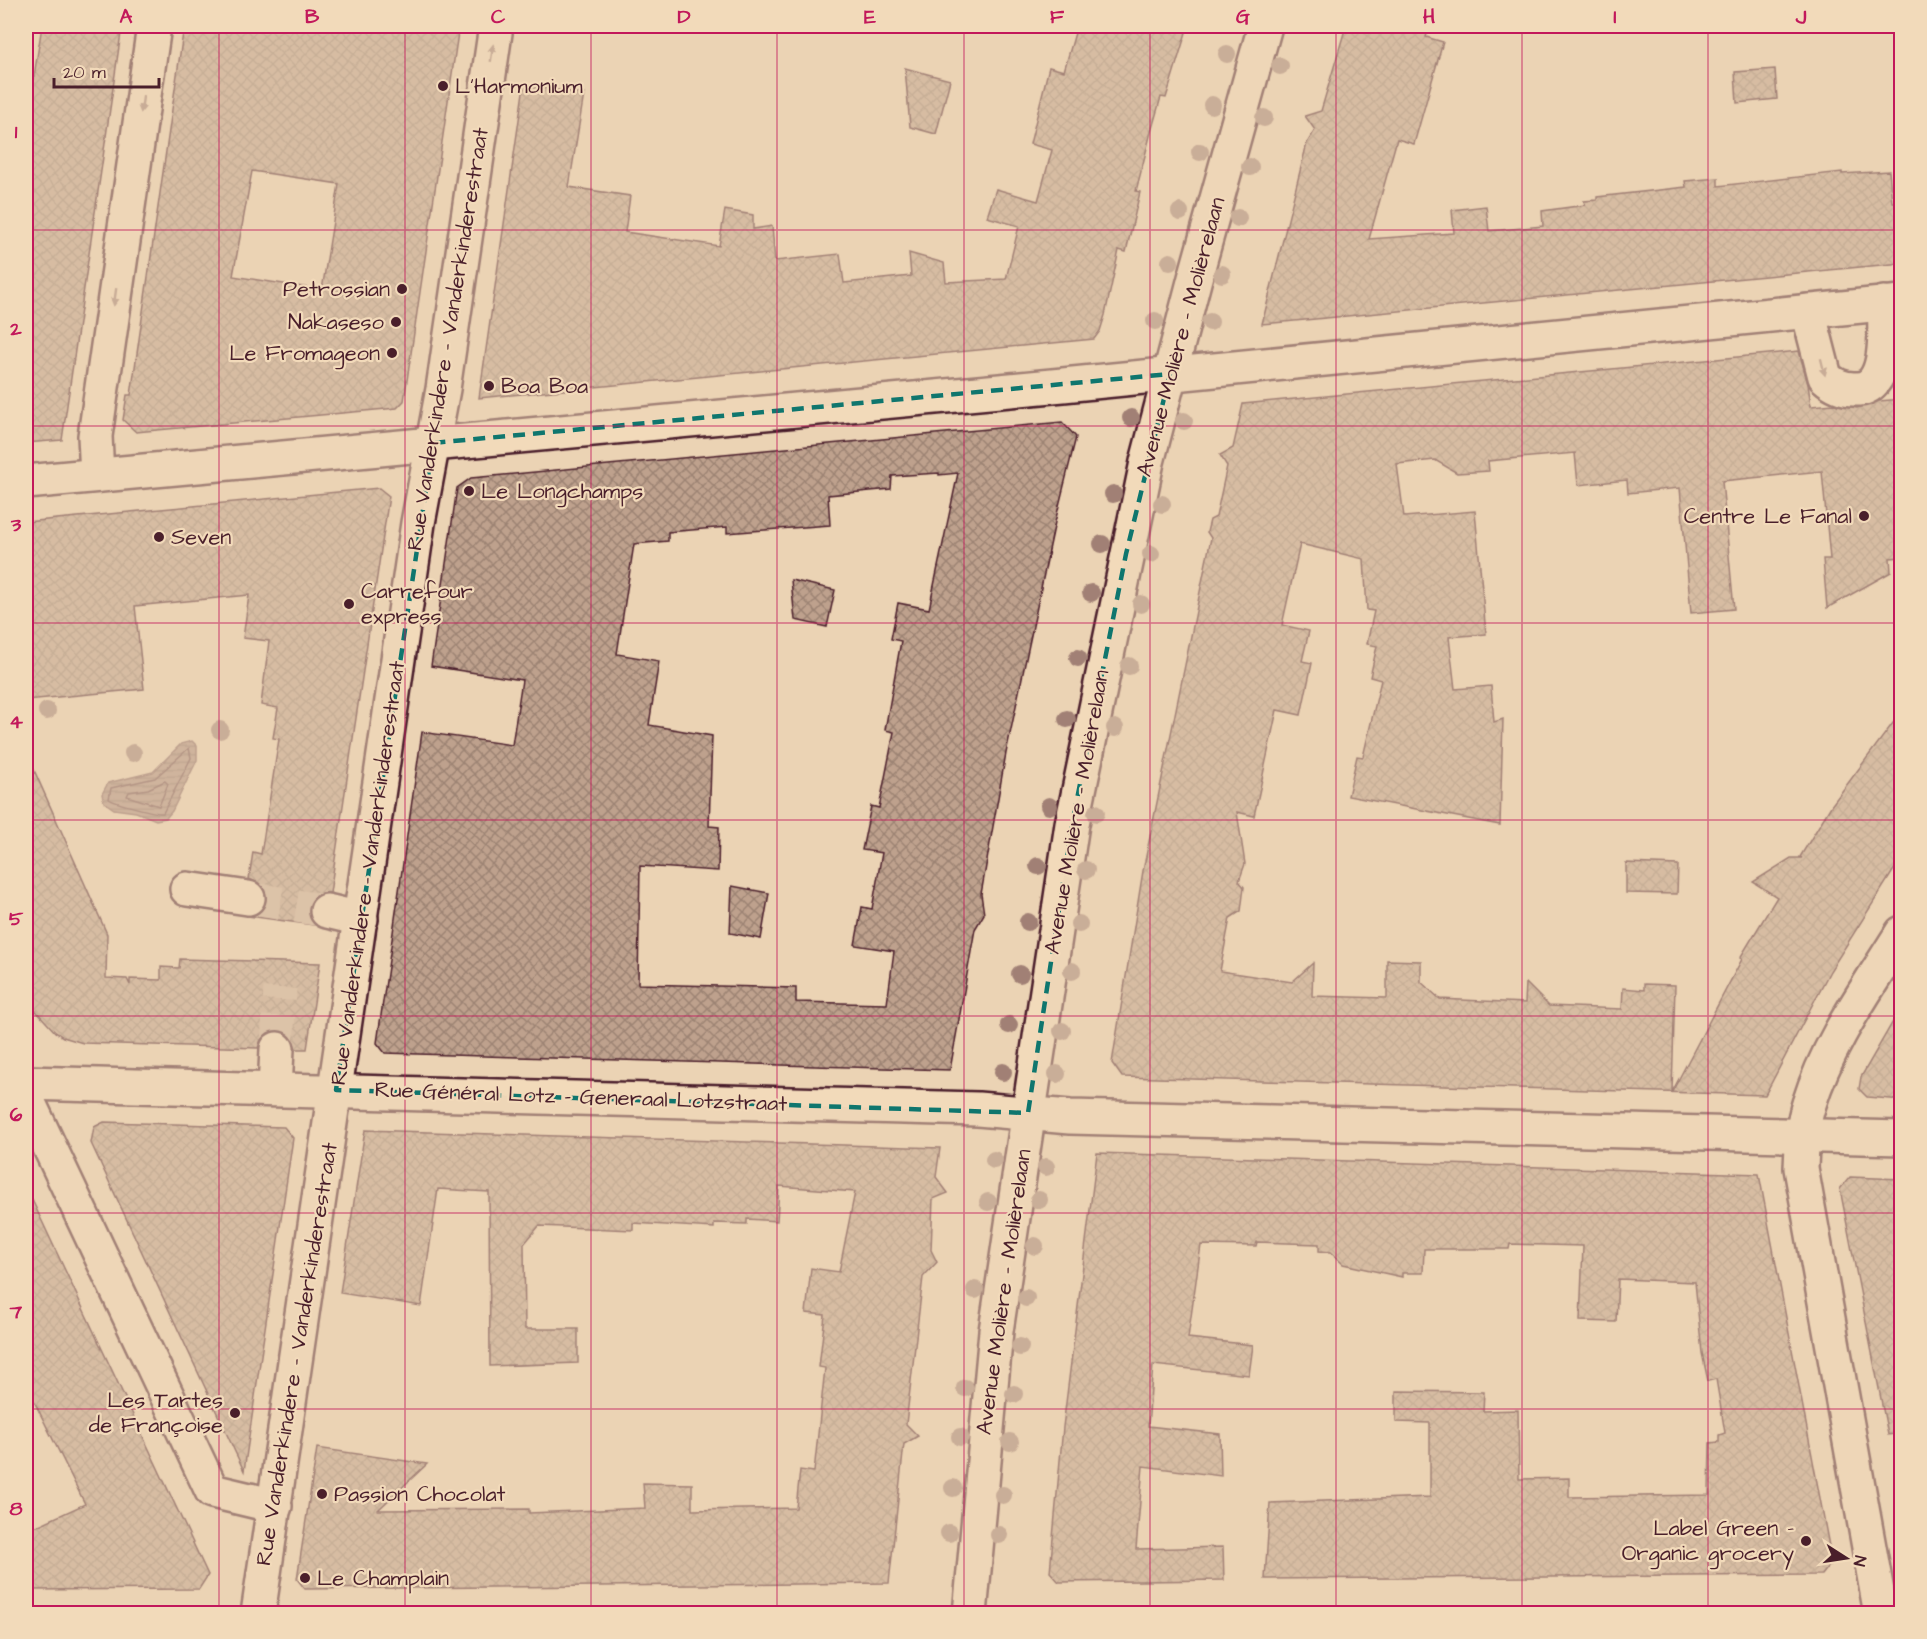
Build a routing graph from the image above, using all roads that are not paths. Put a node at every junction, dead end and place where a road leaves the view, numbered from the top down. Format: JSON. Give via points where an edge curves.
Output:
{"nodes":[{"id":1,"x":154,"y":26,"type":"edge"},
{"id":2,"x":496,"y":26,"type":"edge"},
{"id":3,"x":1265,"y":26,"type":"edge"},
{"id":4,"x":1893,"y":303,"type":"edge"},
{"id":5,"x":1808,"y":311,"type":"junction"},
{"id":6,"x":1170,"y":374,"type":"junction"},
{"id":7,"x":433,"y":444,"type":"junction"},
{"id":8,"x":98,"y":475,"type":"junction"},
{"id":9,"x":26,"y":482,"type":"edge"},
{"id":10,"x":187,"y":889,"type":"dead end"},
{"id":11,"x":248,"y":898,"type":"tunnel mouth"},
{"id":12,"x":327,"y":911,"type":"tunnel mouth"},
{"id":13,"x":361,"y":919,"type":"junction"},
{"id":14,"x":1902,"y":933,"type":"edge"},
{"id":15,"x":277,"y":1048,"type":"tunnel mouth"},
{"id":16,"x":26,"y":1083,"type":"edge"},
{"id":17,"x":275,"y":1089,"type":"junction"},
{"id":18,"x":336,"y":1090,"type":"junction"},
{"id":19,"x":26,"y":1096,"type":"edge"},
{"id":20,"x":1029,"y":1113,"type":"junction"},
{"id":21,"x":1802,"y":1135,"type":"junction"},
{"id":22,"x":1902,"y":1138,"type":"edge"},
{"id":23,"x":274,"y":1506,"type":"junction"},
{"id":24,"x":258,"y":1614,"type":"edge"},
{"id":25,"x":970,"y":1614,"type":"edge"},
{"id":26,"x":1881,"y":1614,"type":"edge"}],
"edges":[{"from":1,"to":8,"type":"street","one_way":true,"via":[[95,436]]},
{"from":7,"to":2,"type":"street","name":"Rue Vanderkindere - Vanderkinderestraat","one_way":true},
{"from":3,"to":6,"type":"street","name":"Avenue Molière - Molièrelaan"},
{"from":4,"to":5,"type":"street"},
{"from":5,"to":4,"type":"street","one_way":true,"via":[[1825,377],[1842,388],[1857,390],[1866,387],[1879,372]]},
{"from":5,"to":6,"type":"street"},
{"from":6,"to":7,"type":"street"},
{"from":6,"to":20,"type":"street","name":"Avenue Molière - Molièrelaan","via":[[1126,554],[1074,813]]},
{"from":7,"to":8,"type":"street"},
{"from":7,"to":13,"type":"street","name":"Rue Vanderkindere - Vanderkinderestraat","via":[[416,535]]},
{"from":8,"to":9,"type":"street"},
{"from":10,"to":11,"type":"street"},
{"from":12,"to":13,"type":"street"},
{"from":13,"to":18,"type":"street","name":"Rue Vanderkindere - Vanderkinderestraat"},
{"from":14,"to":21,"type":"street","via":[[1829,1052],[1808,1105]]},
{"from":15,"to":17,"type":"street"},
{"from":16,"to":17,"type":"street","name":"Rue Général Lotz - Generaal Lotzstraat"},
{"from":17,"to":18,"type":"street","name":"Rue Général Lotz - Generaal Lotzstraat"},
{"from":18,"to":20,"type":"street","name":"Rue Général Lotz - Generaal Lotzstraat","via":[[978,1108]]},
{"from":18,"to":23,"type":"street","name":"Rue Vanderkindere - Vanderkinderestraat"},
{"from":19,"to":23,"type":"street","via":[[212,1491]]},
{"from":20,"to":21,"type":"street","name":"Rue Général Lotz - Generaal Lotzstraat"},
{"from":20,"to":25,"type":"street","name":"Avenue Molière - Molièrelaan","via":[[996,1331]]},
{"from":21,"to":22,"type":"street","name":"Rue Général Lotz - Generaal Lotzstraat"},
{"from":21,"to":26,"type":"street","via":[[1801,1168]]},
{"from":23,"to":24,"type":"street","name":"Rue Vanderkindere - Vanderkinderestraat"}]}
